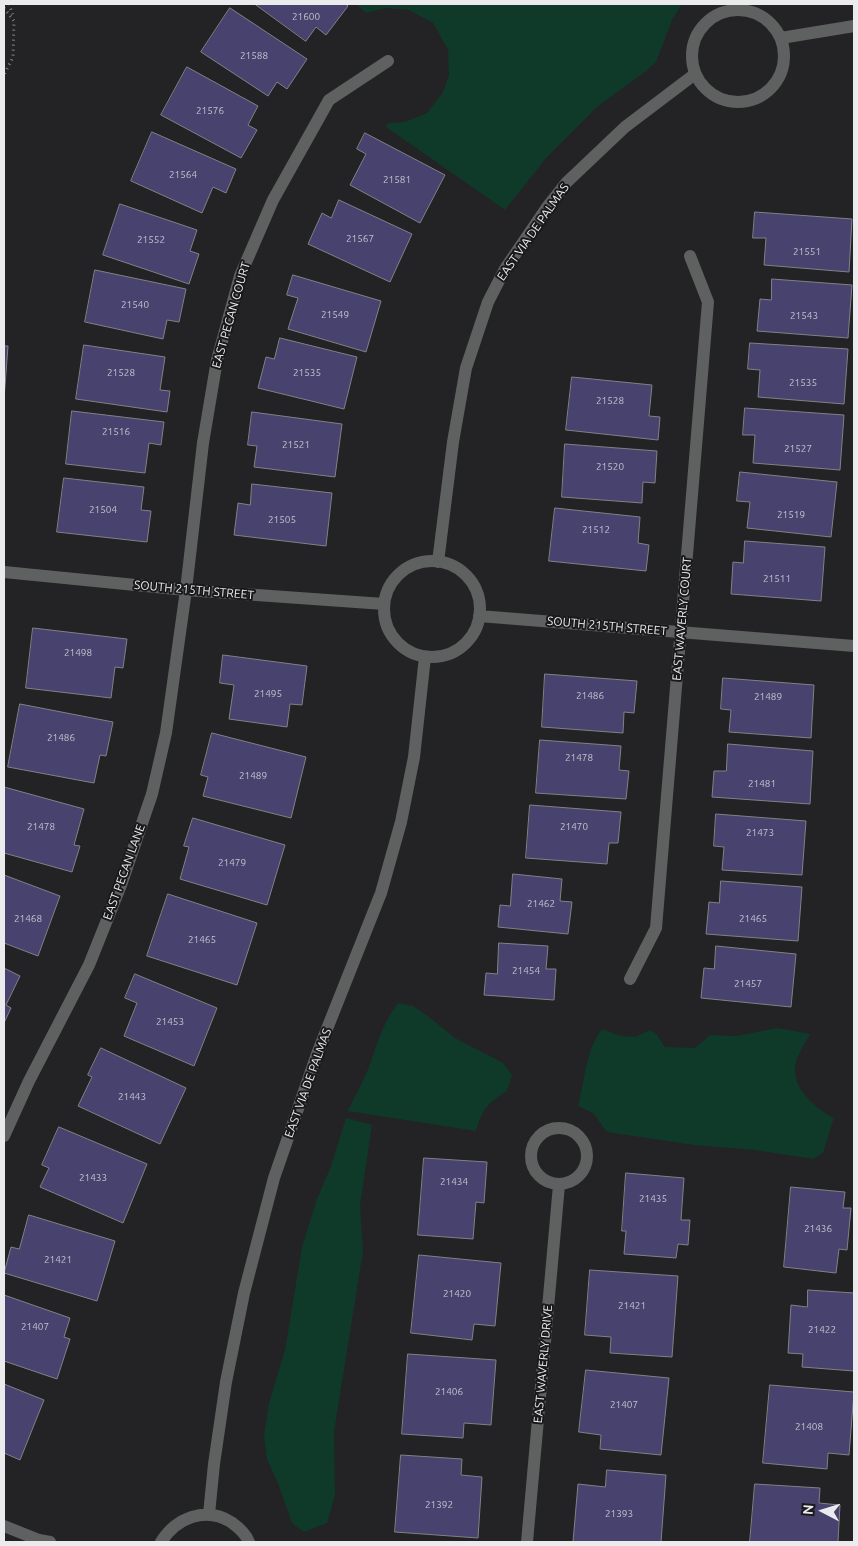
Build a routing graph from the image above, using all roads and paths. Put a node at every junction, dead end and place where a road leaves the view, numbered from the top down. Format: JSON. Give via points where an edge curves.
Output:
{"nodes":[{"id":1,"x":9,"y":4,"type":"edge"},
{"id":2,"x":4,"y":8,"type":"edge"},
{"id":3,"x":719,"y":8,"type":"edge"},
{"id":4,"x":14,"y":21,"type":"junction"},
{"id":5,"x":854,"y":26,"type":"edge"},
{"id":6,"x":781,"y":38,"type":"junction"},
{"id":7,"x":388,"y":61,"type":"dead end"},
{"id":8,"x":695,"y":74,"type":"junction"},
{"id":9,"x":4,"y":75,"type":"edge"},
{"id":10,"x":690,"y":256,"type":"dead end"},
{"id":11,"x":438,"y":562,"type":"junction"},
{"id":12,"x":4,"y":572,"type":"edge"},
{"id":13,"x":186,"y":590,"type":"junction"},
{"id":14,"x":384,"y":604,"type":"junction"},
{"id":15,"x":479,"y":616,"type":"junction"},
{"id":16,"x":681,"y":632,"type":"junction"},
{"id":17,"x":854,"y":646,"type":"edge"},
{"id":18,"x":425,"y":657,"type":"junction"},
{"id":19,"x":630,"y":979,"type":"dead end"},
{"id":20,"x":4,"y":1136,"type":"edge"},
{"id":21,"x":558,"y":1185,"type":"junction"},
{"id":22,"x":209,"y":1514,"type":"junction"},
{"id":23,"x":4,"y":1526,"type":"edge"},
{"id":24,"x":50,"y":1542,"type":"edge"},
{"id":25,"x":161,"y":1542,"type":"edge"},
{"id":26,"x":249,"y":1542,"type":"edge"},
{"id":27,"x":527,"y":1542,"type":"edge"}],
"edges":[{"from":1,"to":4,"type":"path"},
{"from":2,"to":4,"type":"path"},
{"from":3,"to":6,"type":"street","via":[[749,10],[763,16]]},
{"from":3,"to":8,"type":"street","via":[[698,32],[692,46]]},
{"from":4,"to":9,"type":"path","via":[[13,57]]},
{"from":5,"to":6,"type":"street"},
{"from":6,"to":8,"type":"street","via":[[783,67],[778,80],[756,99],[727,102],[703,87]]},
{"from":7,"to":13,"type":"street","name":"EAST PECAN COURT","via":[[329,100],[273,200],[240,276],[216,360]]},
{"from":8,"to":11,"type":"street","name":"EAST VIA DE PALMAS","via":[[625,127],[567,182],[505,268],[488,302],[466,368]]},
{"from":10,"to":16,"type":"street","name":"EAST WAVERLY COURT","via":[[708,302]]},
{"from":11,"to":14,"type":"street","via":[[423,562],[396,576]]},
{"from":11,"to":15,"type":"street","via":[[452,566],[474,586]]},
{"from":12,"to":13,"type":"street","name":"SOUTH 215TH STREET"},
{"from":13,"to":14,"type":"street","name":"SOUTH 215TH STREET"},
{"from":13,"to":20,"type":"street","name":"EAST PECAN LANE","via":[[166,733],[149,803],[89,965]]},
{"from":14,"to":18,"type":"street","via":[[384,618],[398,644]]},
{"from":15,"to":16,"type":"street","name":"SOUTH 215TH STREET"},
{"from":15,"to":18,"type":"street","via":[[466,643],[440,657]]},
{"from":16,"to":17,"type":"street","name":"SOUTH 215TH STREET"},
{"from":16,"to":19,"type":"street","name":"EAST WAVERLY COURT","via":[[656,928]]},
{"from":18,"to":22,"type":"street","name":"EAST VIA DE PALMAS","via":[[414,758],[401,822],[381,893],[317,1054],[274,1178],[244,1293],[226,1382]]},
{"from":21,"to":21,"type":"street","via":[[575,1180],[586,1166],[587,1158],[583,1141],[577,1134],[553,1128],[537,1138],[530,1155],[535,1172],[541,1179]]},
{"from":21,"to":27,"type":"street","name":"EAST WAVERLY DRIVE"},
{"from":22,"to":25,"type":"street","via":[[180,1522],[168,1531]]},
{"from":22,"to":26,"type":"street","via":[[237,1526]]},
{"from":23,"to":24,"type":"street"}]}
